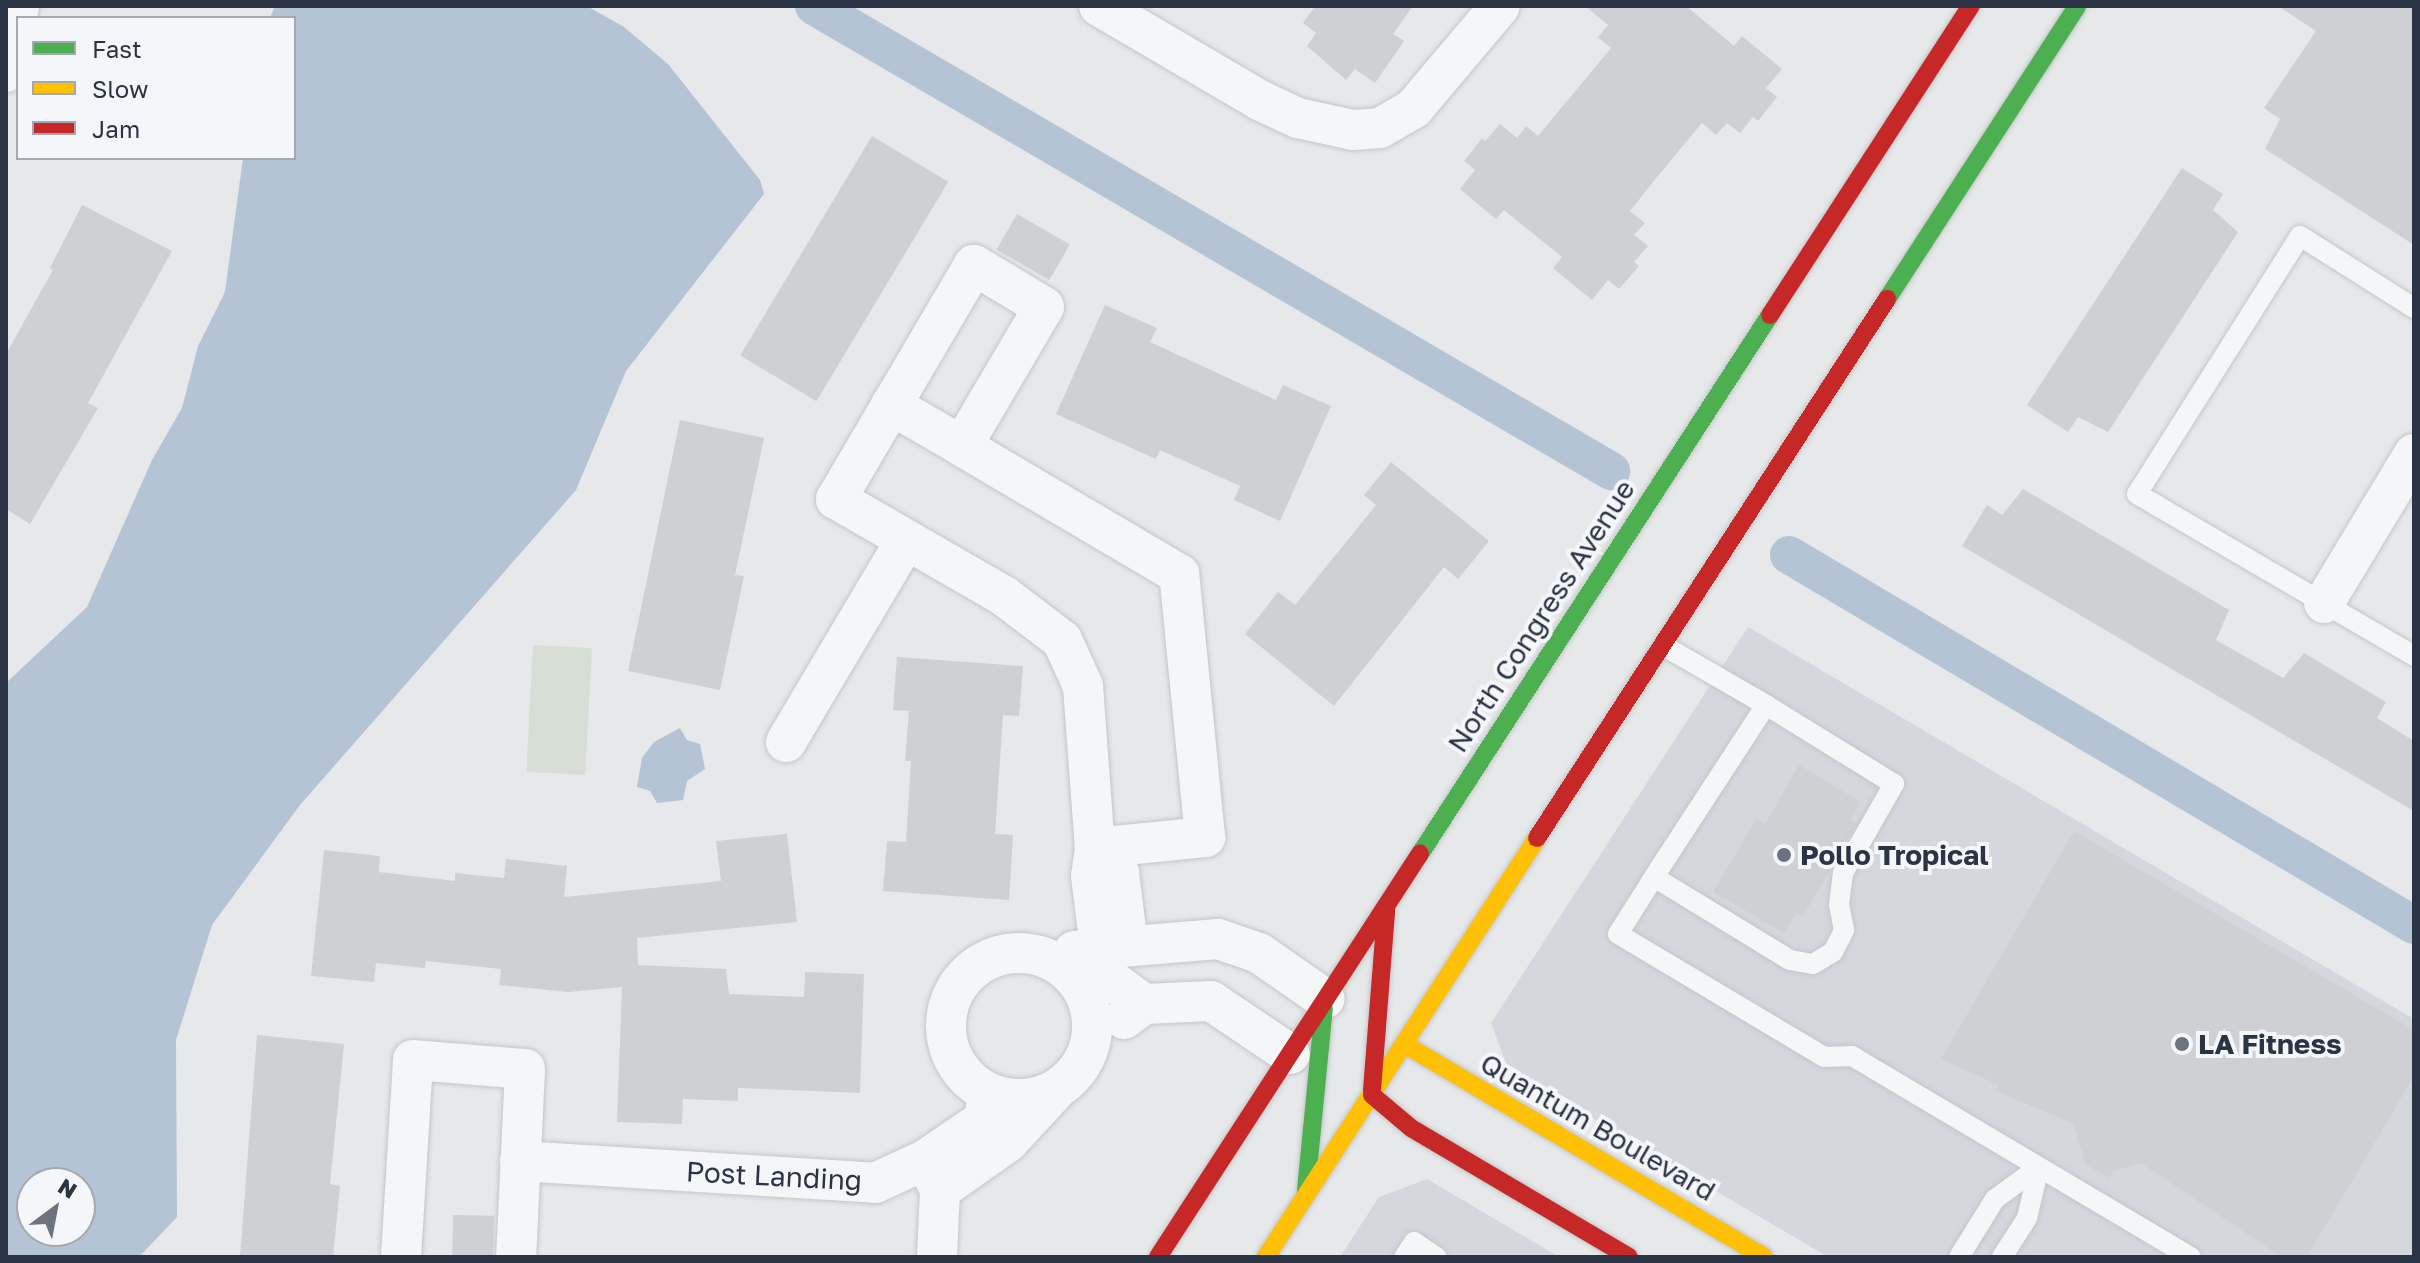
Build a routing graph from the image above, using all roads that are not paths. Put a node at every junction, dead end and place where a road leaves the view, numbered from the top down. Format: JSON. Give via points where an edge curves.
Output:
{"nodes":[{"id":1,"x":1099,"y":6,"type":"edge"},
{"id":2,"x":1500,"y":6,"type":"edge"},
{"id":3,"x":1971,"y":6,"type":"edge"},
{"id":4,"x":2077,"y":6,"type":"edge"},
{"id":5,"x":16,"y":21,"type":"edge"},
{"id":6,"x":7,"y":67,"type":"edge"},
{"id":7,"x":2414,"y":308,"type":"edge"},
{"id":8,"x":891,"y":405,"type":"junction"},
{"id":9,"x":962,"y":446,"type":"junction"},
{"id":10,"x":2414,"y":454,"type":"edge"},
{"id":11,"x":906,"y":540,"type":"junction"},
{"id":12,"x":2324,"y":603,"type":"junction"},
{"id":13,"x":1664,"y":646,"type":"junction"},
{"id":14,"x":2414,"y":656,"type":"edge"},
{"id":15,"x":1766,"y":705,"type":"junction"},
{"id":16,"x":786,"y":742,"type":"dead end"},
{"id":17,"x":1095,"y":848,"type":"junction"},
{"id":18,"x":1654,"y":877,"type":"junction"},
{"id":19,"x":1386,"y":905,"type":"junction"},
{"id":20,"x":1114,"y":947,"type":"junction"},
{"id":21,"x":1032,"y":955,"type":"junction"},
{"id":22,"x":1325,"y":999,"type":"junction"},
{"id":23,"x":1144,"y":1004,"type":"junction"},
{"id":24,"x":1404,"y":1044,"type":"junction"},
{"id":25,"x":1290,"y":1054,"type":"junction"},
{"id":26,"x":1087,"y":1055,"type":"junction"},
{"id":27,"x":1056,"y":1090,"type":"junction"},
{"id":28,"x":987,"y":1093,"type":"junction"},
{"id":29,"x":1372,"y":1095,"type":"junction"},
{"id":30,"x":520,"y":1161,"type":"junction"},
{"id":31,"x":2039,"y":1167,"type":"junction"},
{"id":32,"x":933,"y":1175,"type":"junction"},
{"id":33,"x":1305,"y":1196,"type":"junction"},
{"id":34,"x":401,"y":1257,"type":"edge"},
{"id":35,"x":516,"y":1257,"type":"edge"},
{"id":36,"x":937,"y":1257,"type":"edge"},
{"id":37,"x":1158,"y":1257,"type":"edge"},
{"id":38,"x":1266,"y":1257,"type":"edge"},
{"id":39,"x":1404,"y":1257,"type":"edge"},
{"id":40,"x":1436,"y":1257,"type":"edge"},
{"id":41,"x":1629,"y":1257,"type":"edge"},
{"id":42,"x":1764,"y":1257,"type":"edge"},
{"id":43,"x":1959,"y":1257,"type":"edge"},
{"id":44,"x":2002,"y":1257,"type":"edge"},
{"id":45,"x":2191,"y":1257,"type":"edge"}],
"edges":[{"from":1,"to":2,"type":"street","via":[[1259,100],[1298,118],[1353,130],[1380,128],[1414,108]]},
{"from":3,"to":19,"type":"main road","name":"North Congress Avenue"},
{"from":4,"to":13,"type":"main road"},
{"from":5,"to":6,"type":"street"},
{"from":7,"to":12,"type":"lane","via":[[2300,236],[2137,494]]},
{"from":8,"to":9,"type":"street"},
{"from":8,"to":9,"type":"street","via":[[974,265],[1044,307]]},
{"from":8,"to":11,"type":"street","via":[[836,499]]},
{"from":9,"to":17,"type":"street","via":[[1179,574],[1205,837]]},
{"from":10,"to":12,"type":"street"},
{"from":11,"to":16,"type":"street"},
{"from":11,"to":17,"type":"street","via":[[1004,596],[1062,640],[1083,686]]},
{"from":12,"to":14,"type":"lane"},
{"from":13,"to":15,"type":"lane"},
{"from":13,"to":24,"type":"main road"},
{"from":15,"to":18,"type":"lane"},
{"from":15,"to":18,"type":"lane","via":[[1894,784],[1843,873],[1839,905],[1844,930],[1833,952],[1813,964],[1790,960]]},
{"from":17,"to":20,"type":"street","via":[[1119,873]]},
{"from":18,"to":31,"type":"lane","via":[[1618,934],[1824,1057],[1852,1056]]},
{"from":19,"to":22,"type":"main road","name":"North Congress Avenue"},
{"from":19,"to":29,"type":"main road"},
{"from":20,"to":21,"type":"street"},
{"from":20,"to":22,"type":"street","via":[[1218,939],[1238,945]]},
{"from":20,"to":23,"type":"street","via":[[1110,979]]},
{"from":21,"to":26,"type":"street","via":[[1057,964],[1084,994],[1092,1032]]},
{"from":21,"to":28,"type":"street","via":[[989,959],[968,972],[946,1014],[953,1060]]},
{"from":22,"to":25,"type":"main road","name":"North Congress Avenue"},
{"from":22,"to":33,"type":"main road"},
{"from":23,"to":25,"type":"street","via":[[1211,1001]]},
{"from":23,"to":26,"type":"street"},
{"from":24,"to":29,"type":"main road"},
{"from":24,"to":42,"type":"main road","name":"Quantum Boulevard"},
{"from":25,"to":37,"type":"main road","name":"North Congress Avenue"},
{"from":26,"to":27,"type":"street"},
{"from":27,"to":28,"type":"street","via":[[1010,1099]]},
{"from":27,"to":32,"type":"street","name":"Post Landing","via":[[1008,1142]]},
{"from":28,"to":32,"type":"street","name":"Post Landing","via":[[985,1119]]},
{"from":29,"to":33,"type":"main road"},
{"from":29,"to":41,"type":"main road","via":[[1411,1128]]},
{"from":30,"to":32,"type":"street","name":"Post Landing","via":[[875,1183]]},
{"from":30,"to":34,"type":"street","via":[[525,1069],[413,1060]]},
{"from":30,"to":35,"type":"street"},
{"from":31,"to":43,"type":"lane","via":[[1995,1199]]},
{"from":31,"to":44,"type":"lane","via":[[2027,1218]]},
{"from":31,"to":45,"type":"lane"},
{"from":32,"to":36,"type":"street"},
{"from":33,"to":38,"type":"main road"},
{"from":39,"to":40,"type":"lane","via":[[1414,1242]]}]}
